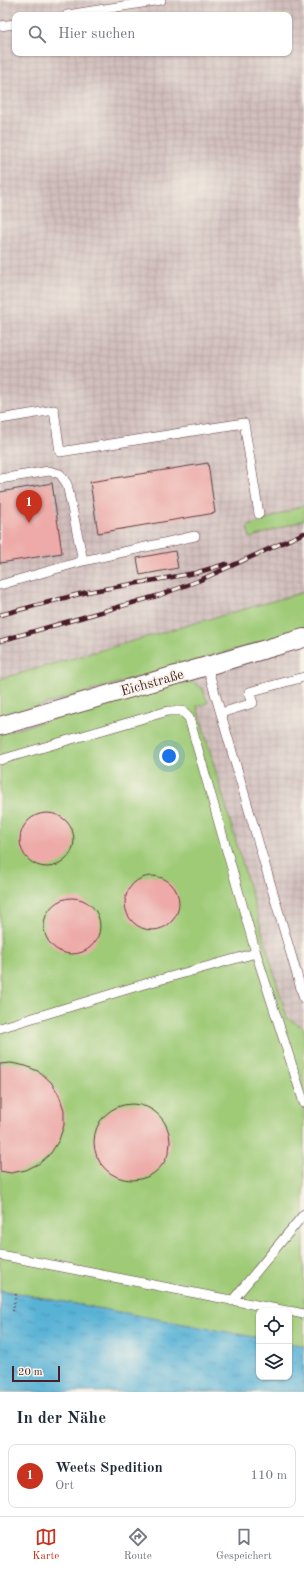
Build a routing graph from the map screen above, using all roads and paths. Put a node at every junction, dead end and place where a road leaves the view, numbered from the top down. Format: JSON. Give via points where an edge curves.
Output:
{"nodes":[{"id":1,"x":161,"y":0,"type":"edge"},
{"id":2,"x":86,"y":12,"type":"edge"},
{"id":3,"x":12,"y":24,"type":"edge"},
{"id":4,"x":0,"y":26,"type":"edge"},
{"id":5,"x":0,"y":418,"type":"edge"},
{"id":6,"x":0,"y":479,"type":"edge"},
{"id":7,"x":259,"y":514,"type":"dead end"},
{"id":8,"x":195,"y":536,"type":"dead end"},
{"id":9,"x":83,"y":561,"type":"junction"},
{"id":10,"x":0,"y":585,"type":"edge"},
{"id":11,"x":304,"y":638,"type":"edge"},
{"id":12,"x":208,"y":666,"type":"junction"},
{"id":13,"x":304,"y":676,"type":"edge"},
{"id":14,"x":221,"y":713,"type":"junction"},
{"id":15,"x":0,"y":726,"type":"edge"},
{"id":16,"x":0,"y":760,"type":"edge"},
{"id":17,"x":256,"y":953,"type":"junction"},
{"id":18,"x":304,"y":965,"type":"edge"},
{"id":19,"x":295,"y":967,"type":"junction"},
{"id":20,"x":304,"y":999,"type":"edge"},
{"id":21,"x":0,"y":1028,"type":"edge"},
{"id":22,"x":304,"y":1103,"type":"edge"},
{"id":23,"x":304,"y":1214,"type":"edge"},
{"id":24,"x":0,"y":1255,"type":"edge"},
{"id":25,"x":16,"y":1293,"type":"dead end"},
{"id":26,"x":232,"y":1301,"type":"junction"},
{"id":27,"x":271,"y":1308,"type":"edge"},
{"id":28,"x":13,"y":1311,"type":"dead end"},
{"id":29,"x":292,"y":1312,"type":"edge"},
{"id":30,"x":304,"y":1314,"type":"edge"}],
"edges":[{"from":1,"to":2,"type":"lane"},
{"from":3,"to":4,"type":"lane"},
{"from":5,"to":7,"type":"lane","via":[[54,410],[60,452],[244,423]]},
{"from":6,"to":9,"type":"lane","via":[[49,471],[60,474],[67,484]]},
{"from":8,"to":9,"type":"lane"},
{"from":9,"to":10,"type":"lane"},
{"from":11,"to":12,"type":"street","name":"Eichstraße"},
{"from":12,"to":14,"type":"lane"},
{"from":12,"to":15,"type":"street","name":"Eichstraße"},
{"from":13,"to":14,"type":"lane","via":[[249,692],[253,704]]},
{"from":14,"to":19,"type":"lane"},
{"from":16,"to":17,"type":"lane","via":[[168,711],[182,711],[189,718],[195,737]]},
{"from":17,"to":21,"type":"lane"},
{"from":17,"to":22,"type":"lane"},
{"from":18,"to":19,"type":"lane"},
{"from":19,"to":20,"type":"lane"},
{"from":23,"to":26,"type":"lane"},
{"from":24,"to":26,"type":"lane"},
{"from":25,"to":28,"type":"path"},
{"from":26,"to":27,"type":"lane"},
{"from":29,"to":30,"type":"lane"}]}
